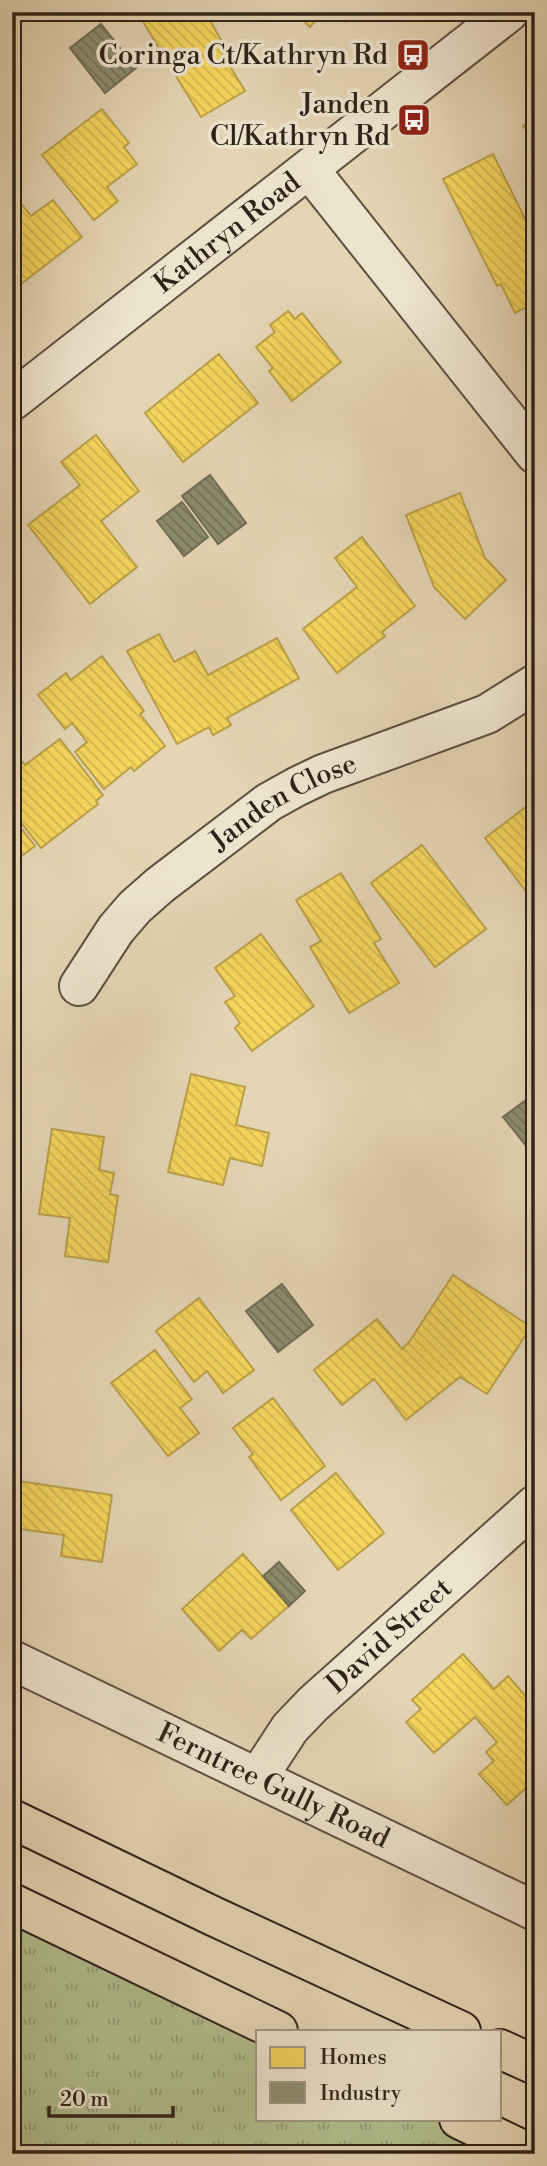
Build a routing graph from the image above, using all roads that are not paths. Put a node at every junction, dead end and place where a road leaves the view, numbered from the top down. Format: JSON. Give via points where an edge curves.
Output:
{"nodes":[{"id":1,"x":509,"y":12,"type":"edge"},
{"id":2,"x":309,"y":169,"type":"junction"},
{"id":3,"x":12,"y":401,"type":"edge"},
{"id":4,"x":535,"y":454,"type":"edge"},
{"id":5,"x":535,"y":684,"type":"edge"},
{"id":6,"x":79,"y":986,"type":"dead end"},
{"id":7,"x":535,"y":1505,"type":"edge"},
{"id":8,"x":12,"y":1660,"type":"edge"},
{"id":9,"x":258,"y":1777,"type":"junction"},
{"id":10,"x":12,"y":1819,"type":"edge"},
{"id":11,"x":12,"y":1903,"type":"edge"},
{"id":12,"x":535,"y":1911,"type":"edge"},
{"id":13,"x":276,"y":2030,"type":"edge"},
{"id":14,"x":459,"y":2030,"type":"edge"},
{"id":15,"x":502,"y":2050,"type":"edge"},
{"id":16,"x":535,"y":2065,"type":"edge"},
{"id":17,"x":461,"y":2120,"type":"edge"},
{"id":18,"x":531,"y":2154,"type":"edge"}],
"edges":[{"from":1,"to":2,"type":"street","name":"Kathryn Road"},
{"from":2,"to":3,"type":"street","name":"Kathryn Road"},
{"from":2,"to":4,"type":"street"},
{"from":5,"to":6,"type":"street","name":"Janden Close","via":[[487,714],[323,774],[270,802],[135,907]]},
{"from":7,"to":9,"type":"street","name":"David Street","via":[[307,1710]]},
{"from":8,"to":9,"type":"street","name":"Ferntree Gully Road"},
{"from":9,"to":12,"type":"street","name":"Ferntree Gully Road"},
{"from":10,"to":14,"type":"main road"},
{"from":11,"to":13,"type":"main road"},
{"from":15,"to":16,"type":"main road"},
{"from":17,"to":18,"type":"main road"}]}
